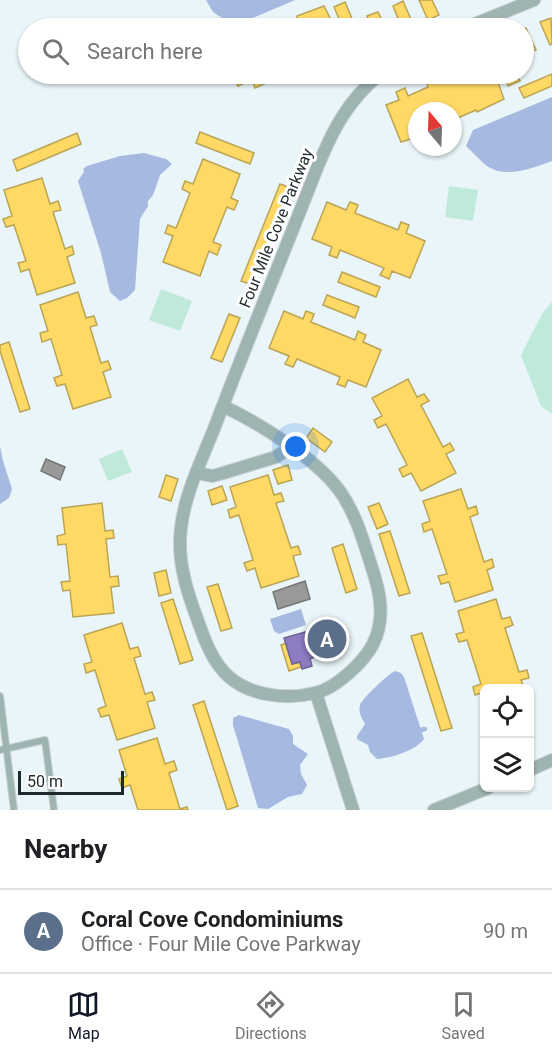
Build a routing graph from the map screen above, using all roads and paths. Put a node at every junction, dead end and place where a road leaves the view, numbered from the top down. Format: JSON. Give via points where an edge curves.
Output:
{"nodes":[{"id":1,"x":534,"y":0,"type":"edge"},
{"id":2,"x":490,"y":18,"type":"edge"},
{"id":3,"x":370,"y":84,"type":"edge"},
{"id":4,"x":223,"y":406,"type":"junction"},
{"id":5,"x":290,"y":447,"type":"junction"},
{"id":6,"x":197,"y":473,"type":"junction"},
{"id":7,"x":316,"y":693,"type":"junction"},
{"id":8,"x":0,"y":696,"type":"edge"},
{"id":9,"x":3,"y":749,"type":"edge"},
{"id":10,"x":552,"y":760,"type":"edge"},
{"id":11,"x":534,"y":768,"type":"edge"},
{"id":12,"x":480,"y":791,"type":"edge"},
{"id":13,"x":14,"y":810,"type":"edge"},
{"id":14,"x":54,"y":810,"type":"edge"},
{"id":15,"x":353,"y":810,"type":"edge"},
{"id":16,"x":434,"y":810,"type":"edge"}],
"edges":[{"from":1,"to":2,"type":"street"},
{"from":3,"to":4,"type":"street","name":"Four Mile Cove Parkway","via":[[348,106],[330,136]]},
{"from":4,"to":5,"type":"street","name":"Four Mile Cove Parkway"},
{"from":4,"to":6,"type":"street","name":"Four Mile Cove Parkway"},
{"from":5,"to":6,"type":"street","via":[[276,457],[220,474]]},
{"from":5,"to":7,"type":"street","name":"Four Mile Cove Parkway","via":[[322,471],[348,504],[365,545],[381,604],[377,633],[364,658],[344,677]]},
{"from":6,"to":7,"type":"street","name":"Four Mile Cove Parkway","via":[[182,521],[181,556],[189,594],[212,657],[229,678],[255,692],[293,696]]},
{"from":7,"to":15,"type":"street"},
{"from":8,"to":9,"type":"lane"},
{"from":9,"to":13,"type":"lane"},
{"from":9,"to":14,"type":"lane","via":[[45,740]]},
{"from":10,"to":11,"type":"street"},
{"from":12,"to":16,"type":"street"}]}
